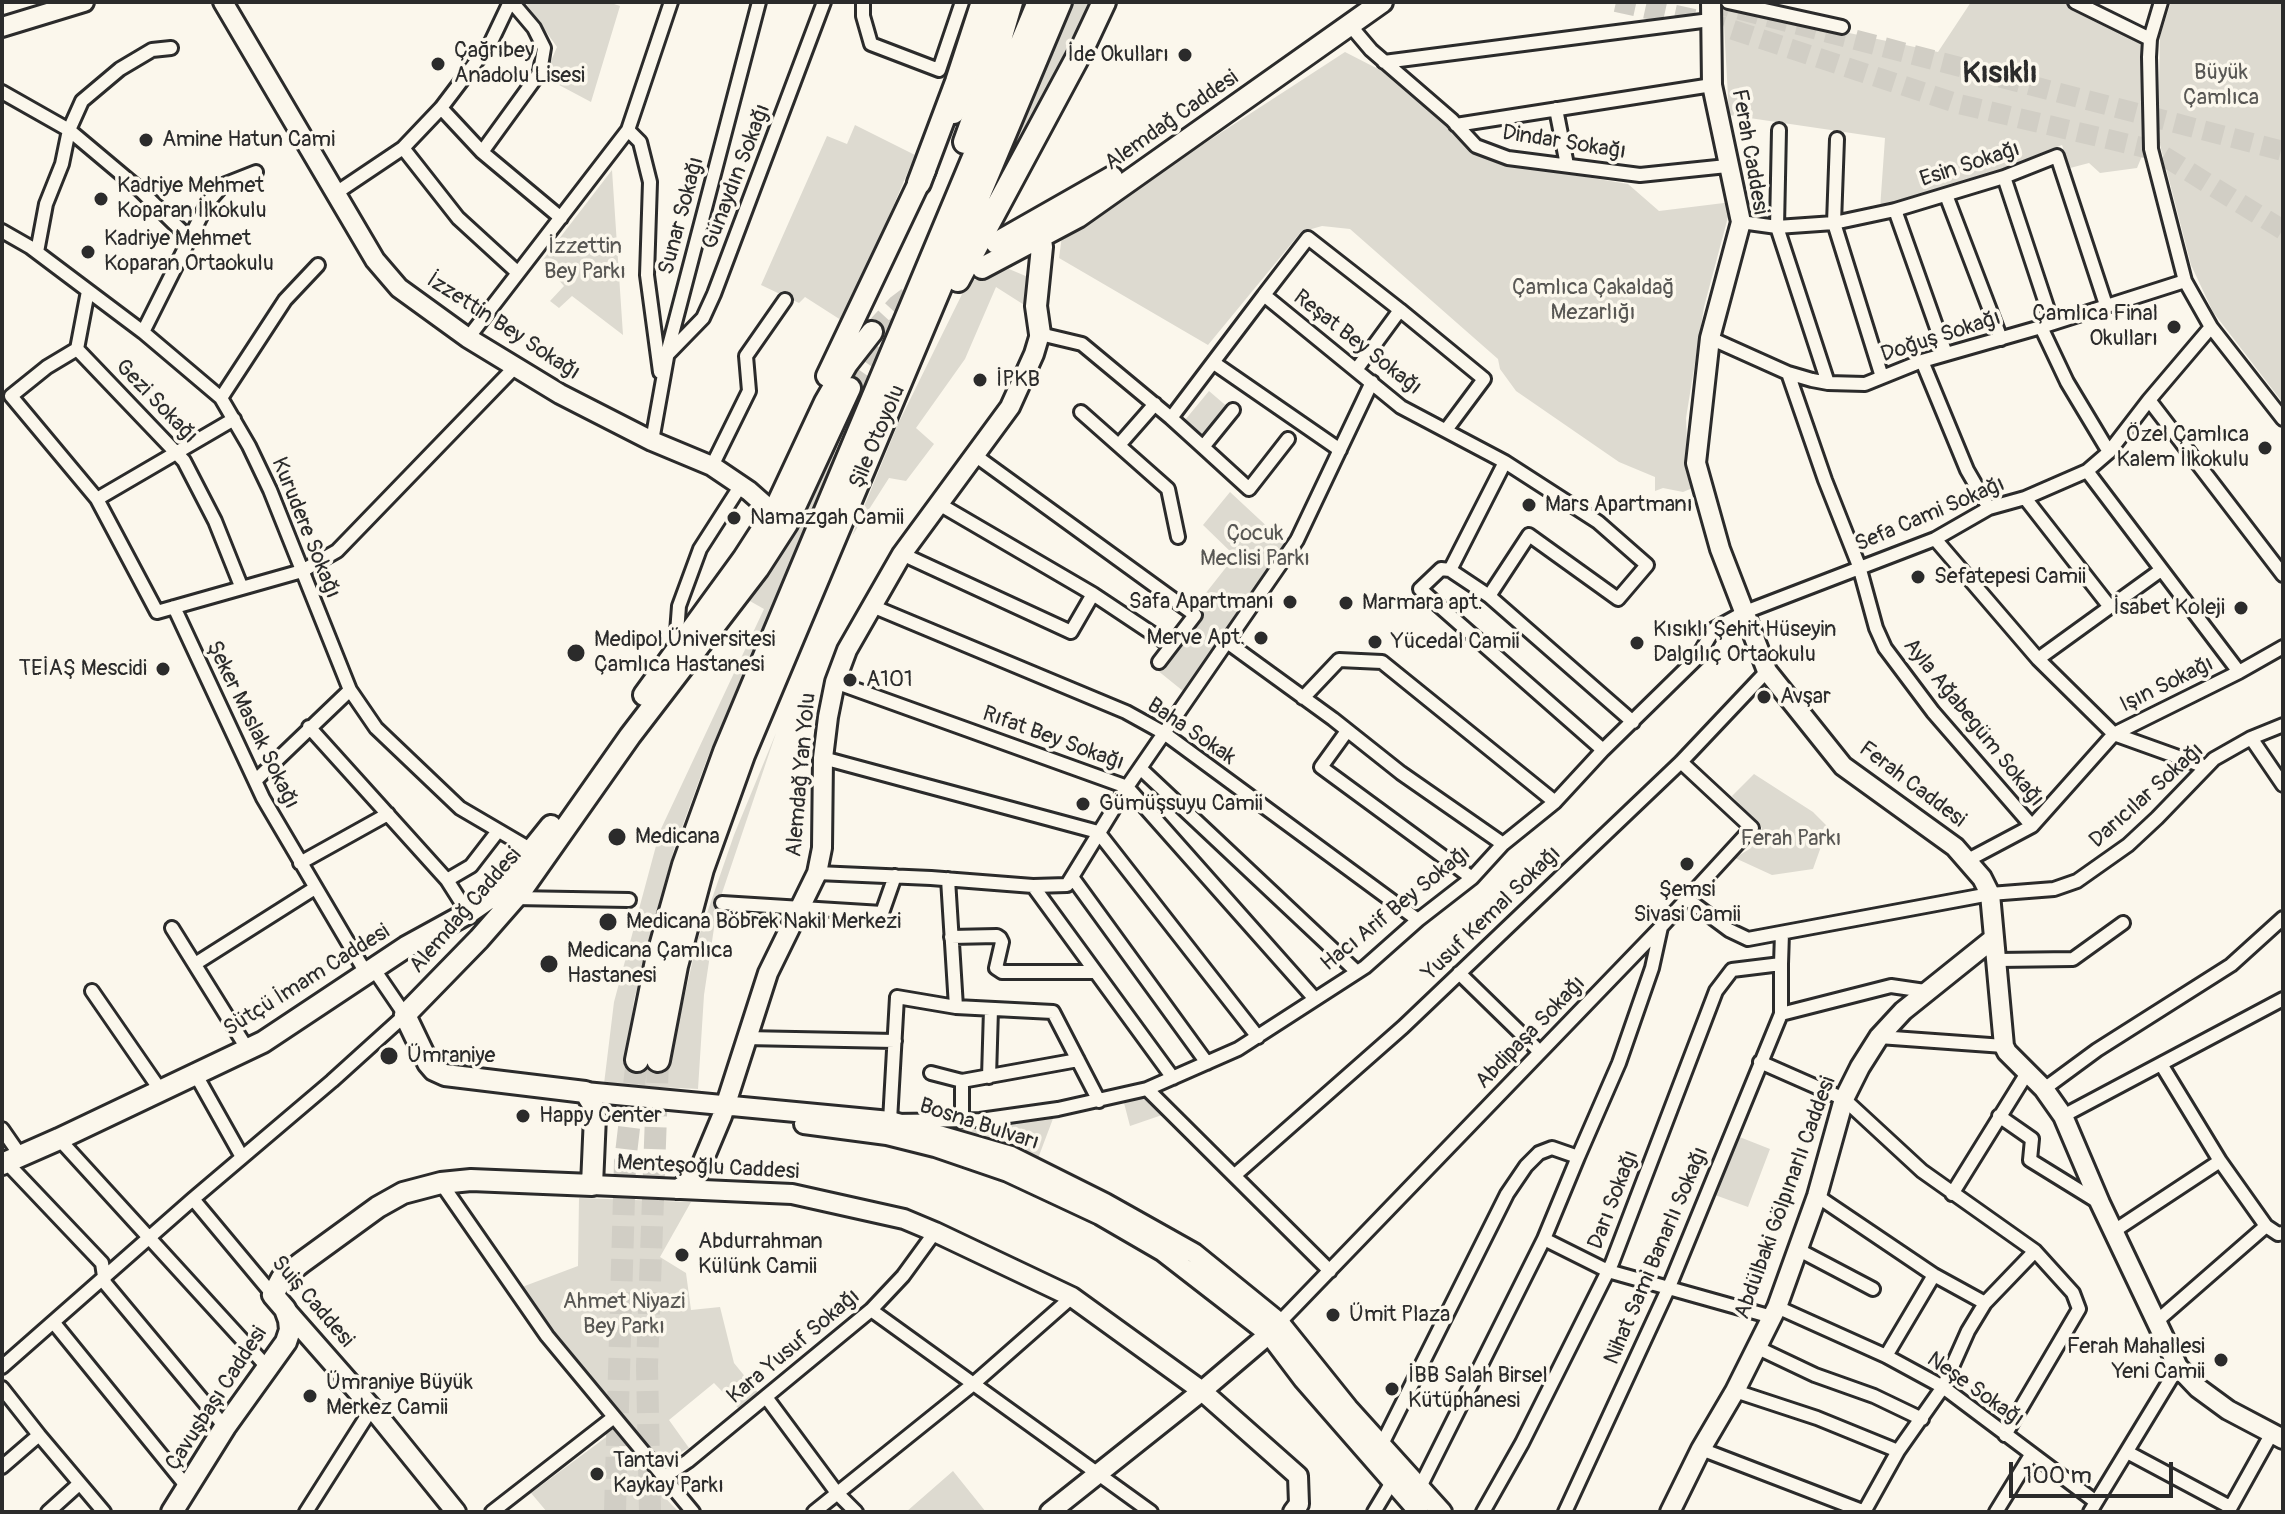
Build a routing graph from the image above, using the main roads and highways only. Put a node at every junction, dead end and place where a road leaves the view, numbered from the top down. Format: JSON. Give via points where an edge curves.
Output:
{"nodes":[{"id":1,"x":983,"y":2,"type":"edge"},
{"id":2,"x":1003,"y":2,"type":"edge"},
{"id":3,"x":1011,"y":2,"type":"edge"},
{"id":4,"x":1039,"y":2,"type":"edge"},
{"id":5,"x":1060,"y":2,"type":"edge"},
{"id":6,"x":1104,"y":2,"type":"edge"},
{"id":7,"x":1361,"y":2,"type":"edge"},
{"id":8,"x":1382,"y":2,"type":"edge"},
{"id":9,"x":919,"y":183,"type":"junction"},
{"id":10,"x":1078,"y":217,"type":"junction"},
{"id":11,"x":1039,"y":229,"type":"junction"},
{"id":12,"x":996,"y":243,"type":"dead end"},
{"id":13,"x":1037,"y":281,"type":"junction"},
{"id":14,"x":909,"y":310,"type":"junction"},
{"id":15,"x":872,"y":332,"type":"tunnel mouth"},
{"id":16,"x":850,"y":388,"type":"tunnel mouth"},
{"id":17,"x":802,"y":451,"type":"junction"},
{"id":18,"x":871,"y":452,"type":"junction"},
{"id":19,"x":780,"y":518,"type":"junction"},
{"id":20,"x":538,"y":853,"type":"junction"},
{"id":21,"x":468,"y":913,"type":"junction"},
{"id":22,"x":443,"y":927,"type":"junction"},
{"id":23,"x":487,"y":930,"type":"junction"},
{"id":24,"x":464,"y":954,"type":"junction"},
{"id":25,"x":405,"y":1015,"type":"joint"},
{"id":26,"x":9,"y":1160,"type":"edge"},
{"id":27,"x":592,"y":1185,"type":"joint"},
{"id":28,"x":279,"y":1302,"type":"joint"},
{"id":29,"x":172,"y":1512,"type":"edge"}],
"edges":[{"from":1,"to":9,"type":"highway"},
{"from":2,"to":9,"type":"main road"},
{"from":3,"to":14,"type":"highway"},
{"from":4,"to":14,"type":"highway","name":"Şile Otoyolu"},
{"from":5,"to":18,"type":"highway","name":"Şile Otoyolu"},
{"from":6,"to":18,"type":"highway"},
{"from":7,"to":11,"type":"main road","name":"Alemdağ Caddesi","via":[[1102,184],[1066,190],[1041,205],[1036,214]]},
{"from":8,"to":10,"type":"main road","name":"Alemdağ Caddesi"},
{"from":9,"to":17,"type":"main road","via":[[819,392]]},
{"from":10,"to":11,"type":"main road","name":"Alemdağ Caddesi"},
{"from":10,"to":13,"type":"main road","via":[[1050,247],[1049,306],[1040,334]]},
{"from":11,"to":12,"type":"main road","name":"Alemdağ Caddesi"},
{"from":11,"to":13,"type":"main road"},
{"from":11,"to":13,"type":"main road","name":"Alemdağ Caddesi","via":[[982,268],[1012,261],[1027,267]]},
{"from":14,"to":18,"type":"highway","name":"Şile Otoyolu","via":[[719,767],[684,865],[657,961],[648,1060],[702,869],[749,740]]},
{"from":15,"to":17,"type":"main road","name":"Alemdağ Caddesi","via":[[832,389]]},
{"from":16,"to":19,"type":"main road","name":"Alemdağ Caddesi"},
{"from":17,"to":19,"type":"main road","name":"Alemdağ Caddesi"},
{"from":19,"to":20,"type":"main road","name":"Alemdağ Caddesi","via":[[676,652]]},
{"from":19,"to":20,"type":"main road","name":"Alemdağ Caddesi","via":[[758,569]]},
{"from":20,"to":21,"type":"main road","name":"Sütçü İmam Caddesi"},
{"from":20,"to":23,"type":"main road","name":"Alemdağ Caddesi","via":[[514,898]]},
{"from":21,"to":22,"type":"main road","name":"Sütçü İmam Caddesi"},
{"from":21,"to":23,"type":"main road","via":[[471,926]]},
{"from":22,"to":24,"type":"main road","via":[[459,935]]},
{"from":22,"to":26,"type":"main road","name":"Sütçü İmam Caddesi","via":[[248,1050]]},
{"from":23,"to":24,"type":"main road","name":"Alemdağ Caddesi"},
{"from":24,"to":25,"type":"main road","name":"Alemdağ Caddesi"},
{"from":25,"to":27,"type":"main road","name":"Bosna Bulvarı","via":[[428,1063],[445,1075],[585,1092],[595,1116]]},
{"from":27,"to":28,"type":"main road","name":"Menteşoğlu Caddesi","via":[[490,1179],[403,1193],[282,1278]]},
{"from":28,"to":29,"type":"main road","name":"Çavuşbaşı Caddesi","via":[[290,1330],[286,1342]]}]}
